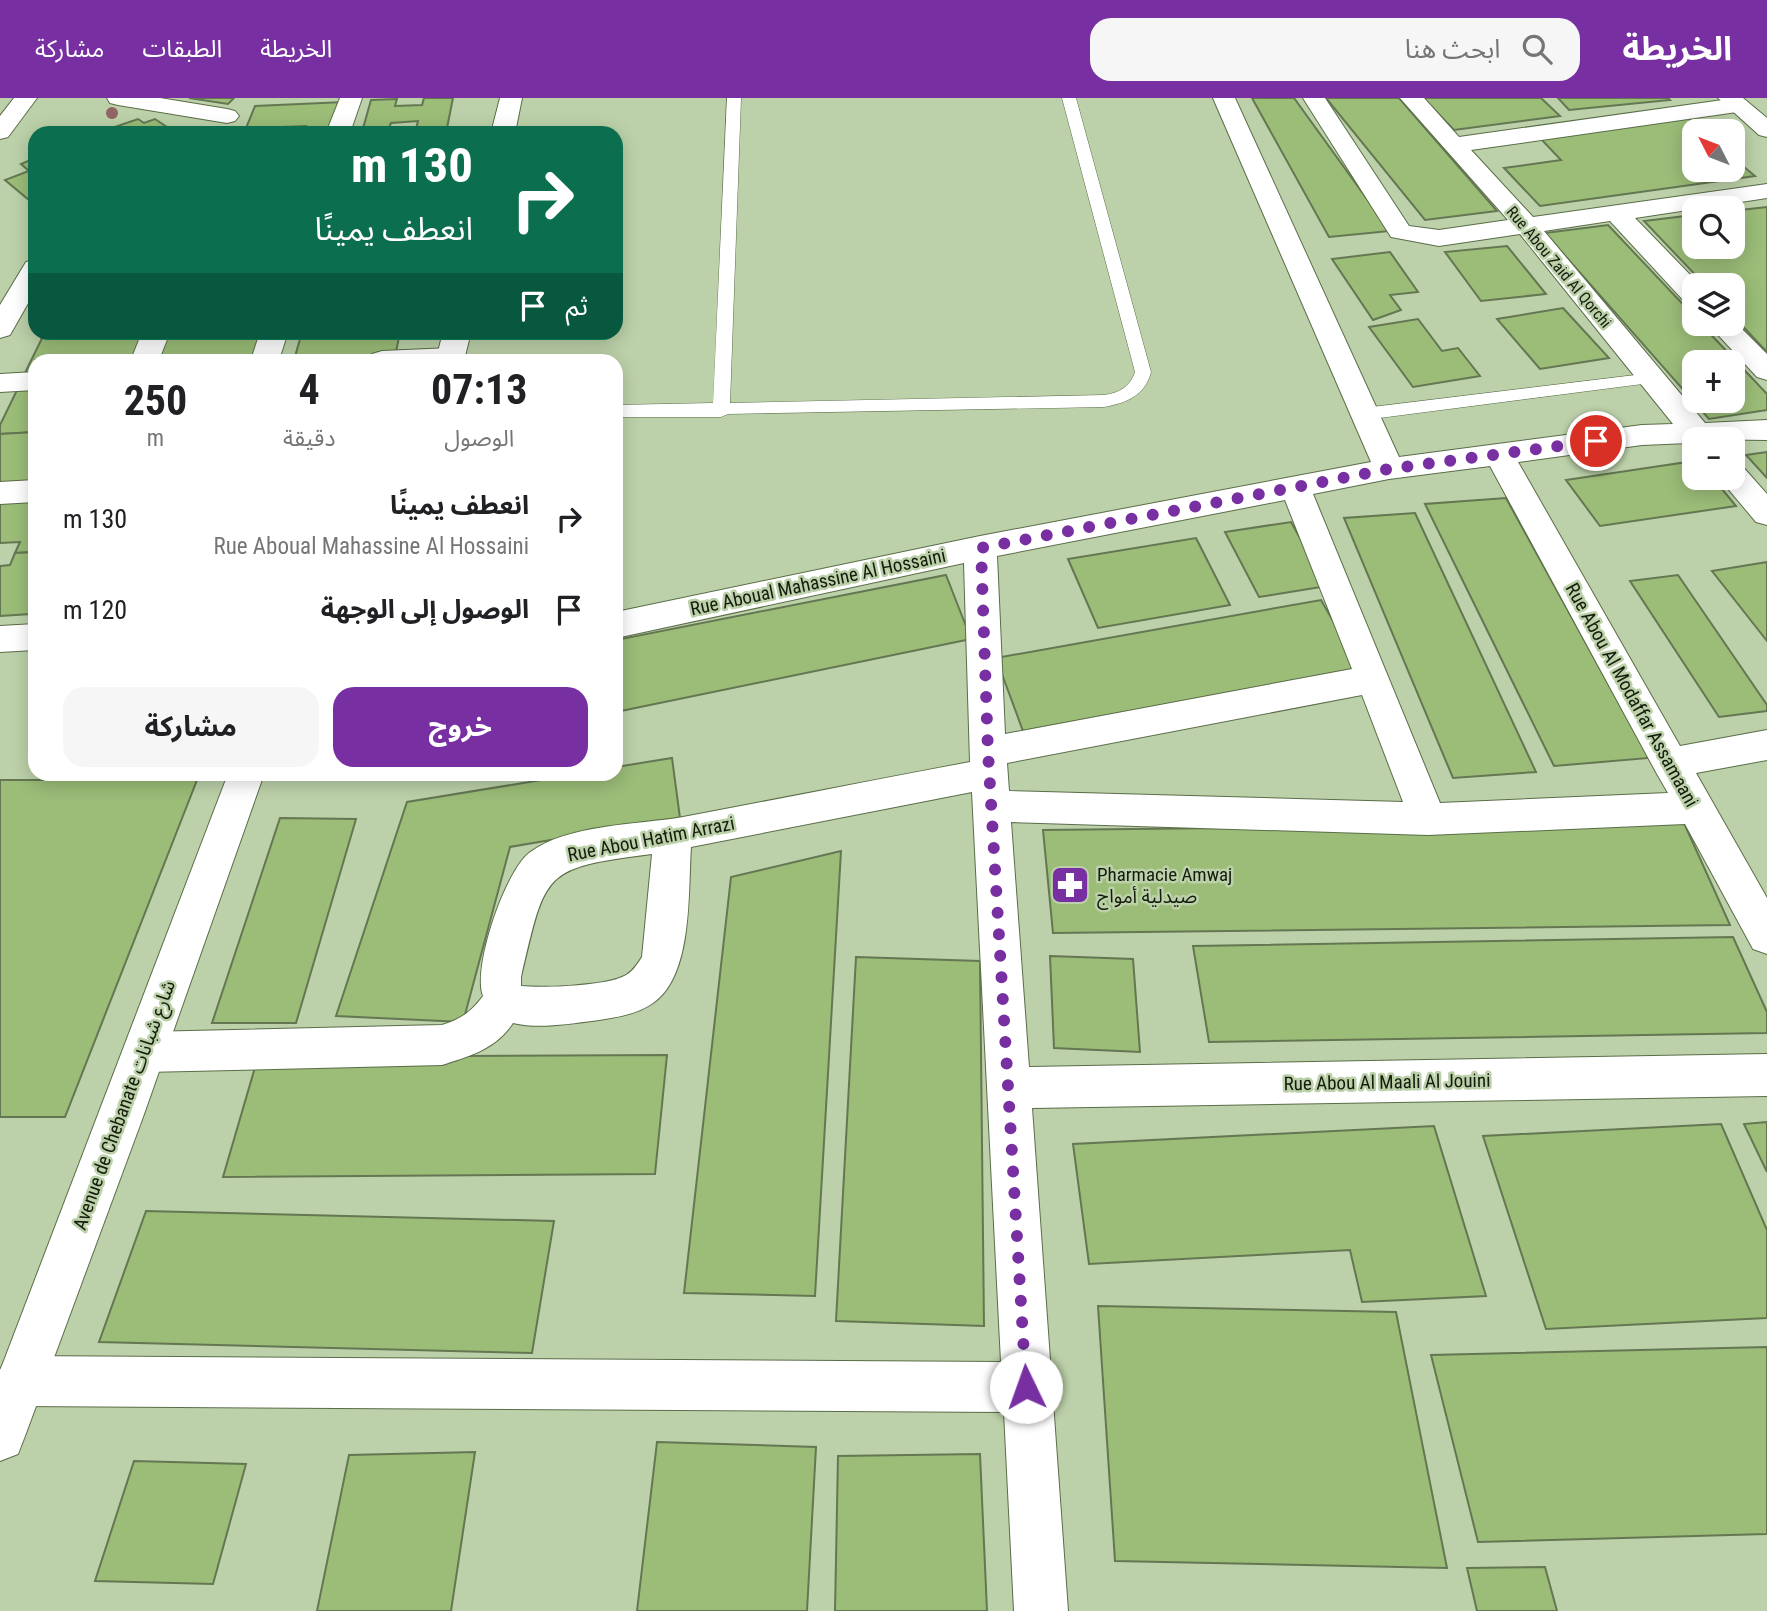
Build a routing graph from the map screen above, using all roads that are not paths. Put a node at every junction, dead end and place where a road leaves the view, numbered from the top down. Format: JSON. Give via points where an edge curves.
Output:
{"nodes":[{"id":1,"x":26,"y":98,"type":"edge"},
{"id":2,"x":243,"y":98,"type":"edge"},
{"id":3,"x":351,"y":98,"type":"edge"},
{"id":4,"x":512,"y":98,"type":"edge"},
{"id":5,"x":734,"y":98,"type":"edge"},
{"id":6,"x":1069,"y":98,"type":"edge"},
{"id":7,"x":1224,"y":98,"type":"edge"},
{"id":8,"x":1314,"y":98,"type":"edge"},
{"id":9,"x":1411,"y":98,"type":"edge"},
{"id":10,"x":132,"y":99,"type":"edge"},
{"id":11,"x":1559,"y":107,"type":"dead end"},
{"id":12,"x":1751,"y":114,"type":"edge"},
{"id":13,"x":223,"y":125,"type":"edge"},
{"id":14,"x":341,"y":126,"type":"edge"},
{"id":15,"x":505,"y":126,"type":"edge"},
{"id":16,"x":1578,"y":127,"type":"junction"},
{"id":17,"x":0,"y":132,"type":"edge"},
{"id":18,"x":1454,"y":145,"type":"junction"},
{"id":19,"x":1767,"y":191,"type":"edge"},
{"id":20,"x":1616,"y":213,"type":"junction"},
{"id":21,"x":1526,"y":225,"type":"junction"},
{"id":22,"x":27,"y":266,"type":"edge"},
{"id":23,"x":1682,"y":282,"type":"edge"},
{"id":24,"x":0,"y":329,"type":"edge"},
{"id":25,"x":1733,"y":336,"type":"edge"},
{"id":26,"x":453,"y":350,"type":"edge"},
{"id":27,"x":425,"y":354,"type":"edge"},
{"id":28,"x":1767,"y":371,"type":"edge"},
{"id":29,"x":1651,"y":378,"type":"junction"},
{"id":30,"x":28,"y":381,"type":"edge"},
{"id":31,"x":0,"y":383,"type":"edge"},
{"id":32,"x":623,"y":411,"type":"edge"},
{"id":33,"x":721,"y":411,"type":"junction"},
{"id":34,"x":1364,"y":414,"type":"junction"},
{"id":35,"x":1692,"y":427,"type":"edge"},
{"id":36,"x":1767,"y":430,"type":"edge"},
{"id":37,"x":1745,"y":432,"type":"edge"},
{"id":38,"x":1682,"y":436,"type":"edge"},
{"id":39,"x":1498,"y":453,"type":"junction"},
{"id":40,"x":1389,"y":469,"type":"junction"},
{"id":41,"x":1296,"y":487,"type":"junction"},
{"id":42,"x":1745,"y":489,"type":"edge"},
{"id":43,"x":28,"y":491,"type":"edge"},
{"id":44,"x":0,"y":493,"type":"edge"},
{"id":45,"x":1767,"y":514,"type":"edge"},
{"id":46,"x":981,"y":548,"type":"junction"},
{"id":47,"x":623,"y":624,"type":"edge"},
{"id":48,"x":28,"y":637,"type":"edge"},
{"id":49,"x":0,"y":639,"type":"edge"},
{"id":50,"x":1373,"y":679,"type":"junction"},
{"id":51,"x":1767,"y":745,"type":"edge"},
{"id":52,"x":1670,"y":763,"type":"junction"},
{"id":53,"x":990,"y":777,"type":"junction"},
{"id":54,"x":243,"y":781,"type":"edge"},
{"id":55,"x":1695,"y":808,"type":"junction"},
{"id":56,"x":1428,"y":819,"type":"junction"},
{"id":57,"x":673,"y":835,"type":"junction"},
{"id":58,"x":1767,"y":936,"type":"edge"},
{"id":59,"x":505,"y":998,"type":"junction"},
{"id":60,"x":145,"y":1052,"type":"junction"},
{"id":61,"x":1767,"y":1075,"type":"edge"},
{"id":62,"x":1008,"y":1088,"type":"junction"},
{"id":63,"x":20,"y":1381,"type":"junction"},
{"id":64,"x":1026,"y":1387,"type":"junction"},
{"id":65,"x":0,"y":1436,"type":"edge"},
{"id":66,"x":1041,"y":1611,"type":"edge"}],
"edges":[{"from":1,"to":17,"type":"street"},
{"from":2,"to":13,"type":"street"},
{"from":3,"to":14,"type":"street"},
{"from":4,"to":15,"type":"street"},
{"from":5,"to":33,"type":"lane"},
{"from":6,"to":33,"type":"lane","via":[[1143,372],[1136,388],[1119,399],[1104,401]]},
{"from":7,"to":34,"type":"street"},
{"from":8,"to":21,"type":"street","via":[[1400,232],[1439,238]]},
{"from":9,"to":18,"type":"street","name":"Rue Abou Zaid Al Qorchi"},
{"from":10,"to":13,"type":"street"},
{"from":11,"to":16,"type":"street"},
{"from":12,"to":16,"type":"street"},
{"from":16,"to":18,"type":"street"},
{"from":18,"to":21,"type":"street","name":"Rue Abou Zaid Al Qorchi"},
{"from":19,"to":20,"type":"street"},
{"from":20,"to":21,"type":"street"},
{"from":20,"to":23,"type":"street"},
{"from":21,"to":29,"type":"street","name":"Rue Abou Zaid Al Qorchi"},
{"from":22,"to":24,"type":"street"},
{"from":25,"to":28,"type":"street"},
{"from":26,"to":27,"type":"street"},
{"from":29,"to":34,"type":"lane"},
{"from":29,"to":35,"type":"street","name":"Rue Abou Zaid Al Qorchi"},
{"from":30,"to":31,"type":"street"},
{"from":32,"to":33,"type":"lane"},
{"from":34,"to":40,"type":"street"},
{"from":36,"to":37,"type":"street","name":"Rue Aboual Mahassine Al Hossaini"},
{"from":38,"to":39,"type":"street","name":"Rue Aboual Mahassine Al Hossaini","via":[[1642,435]]},
{"from":39,"to":40,"type":"street","name":"Rue Aboual Mahassine Al Hossaini"},
{"from":39,"to":52,"type":"street","name":"Rue Abou Al Modaffar Assamaani"},
{"from":40,"to":41,"type":"street","name":"Rue Aboual Mahassine Al Hossaini"},
{"from":41,"to":46,"type":"street","name":"Rue Aboual Mahassine Al Hossaini"},
{"from":41,"to":50,"type":"street"},
{"from":42,"to":45,"type":"street"},
{"from":43,"to":44,"type":"street"},
{"from":46,"to":47,"type":"street","name":"Rue Aboual Mahassine Al Hossaini"},
{"from":46,"to":53,"type":"street"},
{"from":48,"to":49,"type":"street"},
{"from":50,"to":53,"type":"street"},
{"from":50,"to":56,"type":"street"},
{"from":51,"to":52,"type":"street"},
{"from":52,"to":55,"type":"street","name":"Rue Abou Al Modaffar Assamaani"},
{"from":53,"to":56,"type":"street"},
{"from":53,"to":57,"type":"street","name":"Rue Abou Hatim Arrazi"},
{"from":53,"to":62,"type":"street"},
{"from":54,"to":60,"type":"street","name":"Avenue de Chebanate شارع شبانات"},
{"from":55,"to":56,"type":"street"},
{"from":55,"to":58,"type":"street","name":"Rue Abou Al Modaffar Assamaani"},
{"from":57,"to":59,"type":"street","name":"Rue Abou Hatim Arrazi","via":[[563,855],[530,878],[499,977]]},
{"from":57,"to":59,"type":"street","via":[[662,961],[643,987],[628,995],[585,1002],[531,1006]]},
{"from":59,"to":60,"type":"street","via":[[489,1024],[473,1035],[442,1045]]},
{"from":60,"to":63,"type":"street","name":"Avenue de Chebanate شارع شبانات"},
{"from":61,"to":62,"type":"street","name":"Rue Abou Al Maali Al Jouini"},
{"from":62,"to":64,"type":"street"},
{"from":63,"to":64,"type":"street"},
{"from":63,"to":65,"type":"street","name":"Avenue de Chebanate شارع شبانات"},
{"from":64,"to":66,"type":"street"}]}
